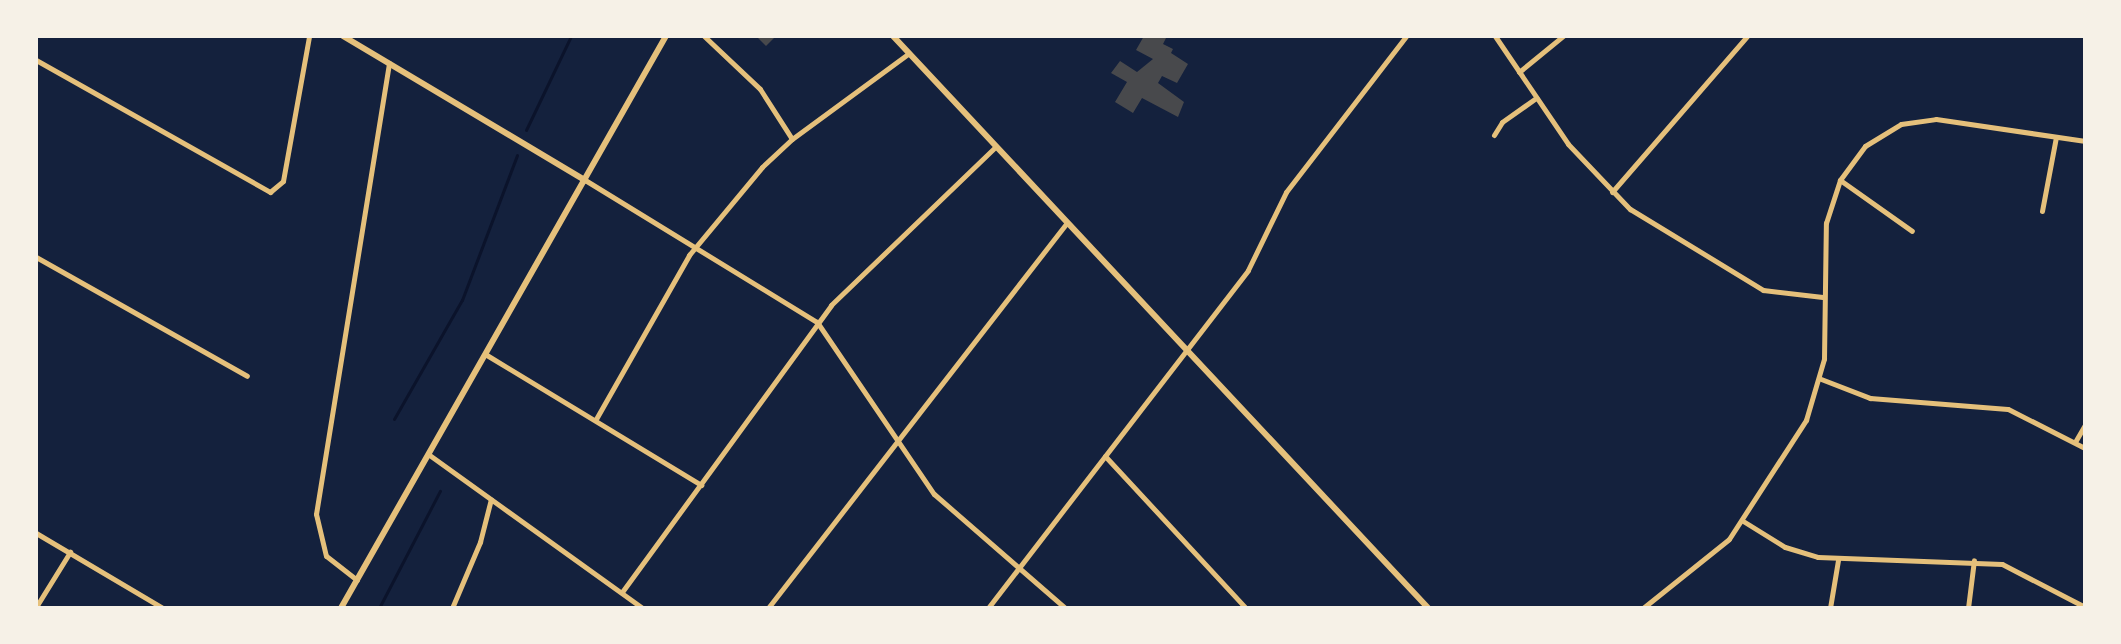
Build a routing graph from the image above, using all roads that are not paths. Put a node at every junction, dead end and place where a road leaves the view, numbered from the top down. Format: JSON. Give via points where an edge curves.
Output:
{"nodes":[{"id":1,"x":309,"y":36,"type":"edge"},
{"id":2,"x":343,"y":36,"type":"edge"},
{"id":3,"x":666,"y":36,"type":"edge"},
{"id":4,"x":704,"y":36,"type":"edge"},
{"id":5,"x":893,"y":36,"type":"edge"},
{"id":6,"x":1406,"y":36,"type":"edge"},
{"id":7,"x":1495,"y":36,"type":"edge"},
{"id":8,"x":1563,"y":36,"type":"edge"},
{"id":9,"x":1747,"y":36,"type":"edge"},
{"id":10,"x":909,"y":53,"type":"junction"},
{"id":11,"x":36,"y":60,"type":"edge"},
{"id":12,"x":389,"y":63,"type":"junction"},
{"id":13,"x":1519,"y":72,"type":"junction"},
{"id":14,"x":1536,"y":98,"type":"junction"},
{"id":15,"x":1494,"y":135,"type":"dead end"},
{"id":16,"x":2056,"y":137,"type":"junction"},
{"id":17,"x":792,"y":139,"type":"junction"},
{"id":18,"x":2085,"y":141,"type":"edge"},
{"id":19,"x":996,"y":146,"type":"junction"},
{"id":20,"x":585,"y":180,"type":"junction"},
{"id":21,"x":1840,"y":180,"type":"junction"},
{"id":22,"x":1612,"y":192,"type":"junction"},
{"id":23,"x":2042,"y":211,"type":"dead end"},
{"id":24,"x":1067,"y":223,"type":"junction"},
{"id":25,"x":1912,"y":231,"type":"dead end"},
{"id":26,"x":693,"y":250,"type":"junction"},
{"id":27,"x":36,"y":257,"type":"edge"},
{"id":28,"x":1823,"y":297,"type":"junction"},
{"id":29,"x":817,"y":322,"type":"junction"},
{"id":30,"x":1184,"y":348,"type":"junction"},
{"id":31,"x":485,"y":354,"type":"junction"},
{"id":32,"x":247,"y":376,"type":"dead end"},
{"id":33,"x":1821,"y":379,"type":"junction"},
{"id":34,"x":596,"y":419,"type":"junction"},
{"id":35,"x":2085,"y":425,"type":"edge"},
{"id":36,"x":898,"y":441,"type":"junction"},
{"id":37,"x":2075,"y":442,"type":"junction"},
{"id":38,"x":2085,"y":448,"type":"edge"},
{"id":39,"x":428,"y":454,"type":"junction"},
{"id":40,"x":1105,"y":456,"type":"junction"},
{"id":41,"x":701,"y":485,"type":"junction"},
{"id":42,"x":491,"y":499,"type":"junction"},
{"id":43,"x":1743,"y":521,"type":"junction"},
{"id":44,"x":36,"y":533,"type":"edge"},
{"id":45,"x":70,"y":552,"type":"junction"},
{"id":46,"x":1838,"y":560,"type":"junction"},
{"id":47,"x":1974,"y":560,"type":"junction"},
{"id":48,"x":1018,"y":569,"type":"junction"},
{"id":49,"x":357,"y":580,"type":"junction"},
{"id":50,"x":622,"y":592,"type":"junction"},
{"id":51,"x":36,"y":607,"type":"edge"},
{"id":52,"x":2085,"y":607,"type":"edge"},
{"id":53,"x":163,"y":608,"type":"edge"},
{"id":54,"x":341,"y":608,"type":"edge"},
{"id":55,"x":452,"y":608,"type":"edge"},
{"id":56,"x":642,"y":608,"type":"edge"},
{"id":57,"x":768,"y":608,"type":"edge"},
{"id":58,"x":988,"y":608,"type":"edge"},
{"id":59,"x":1065,"y":608,"type":"edge"},
{"id":60,"x":1246,"y":608,"type":"edge"},
{"id":61,"x":1428,"y":608,"type":"edge"},
{"id":62,"x":1643,"y":608,"type":"edge"},
{"id":63,"x":1830,"y":608,"type":"edge"},
{"id":64,"x":1968,"y":608,"type":"edge"}],
"edges":[{"from":1,"to":11,"type":"street","via":[[283,181],[270,192]]},
{"from":2,"to":12,"type":"street"},
{"from":3,"to":20,"type":"street"},
{"from":4,"to":17,"type":"street","via":[[760,89]]},
{"from":5,"to":10,"type":"street"},
{"from":6,"to":30,"type":"street","via":[[1286,192],[1257,257]]},
{"from":7,"to":13,"type":"street"},
{"from":8,"to":13,"type":"street"},
{"from":9,"to":22,"type":"street"},
{"from":10,"to":17,"type":"street"},
{"from":10,"to":19,"type":"street"},
{"from":12,"to":20,"type":"street"},
{"from":12,"to":49,"type":"street","via":[[316,514],[326,556]]},
{"from":13,"to":14,"type":"street"},
{"from":14,"to":15,"type":"street","via":[[1502,122]]},
{"from":14,"to":22,"type":"street"},
{"from":16,"to":18,"type":"street"},
{"from":16,"to":21,"type":"street","via":[[1915,121],[1875,137]]},
{"from":16,"to":23,"type":"street"},
{"from":17,"to":26,"type":"street"},
{"from":19,"to":24,"type":"street"},
{"from":19,"to":29,"type":"street"},
{"from":20,"to":26,"type":"street"},
{"from":20,"to":31,"type":"street"},
{"from":21,"to":25,"type":"street"},
{"from":21,"to":28,"type":"street","via":[[1823,240]]},
{"from":22,"to":28,"type":"street","via":[[1658,229],[1763,290]]},
{"from":24,"to":30,"type":"street"},
{"from":24,"to":36,"type":"street"},
{"from":26,"to":29,"type":"street"},
{"from":26,"to":34,"type":"street"},
{"from":27,"to":32,"type":"street"},
{"from":28,"to":33,"type":"street"},
{"from":29,"to":36,"type":"street"},
{"from":29,"to":41,"type":"street"},
{"from":30,"to":40,"type":"street"},
{"from":30,"to":61,"type":"street"},
{"from":31,"to":34,"type":"street"},
{"from":31,"to":39,"type":"street"},
{"from":33,"to":37,"type":"street","via":[[1870,398],[2008,409]]},
{"from":33,"to":43,"type":"street","via":[[1797,438]]},
{"from":34,"to":41,"type":"street"},
{"from":35,"to":37,"type":"street"},
{"from":36,"to":48,"type":"street","via":[[934,494]]},
{"from":36,"to":57,"type":"street"},
{"from":37,"to":38,"type":"street"},
{"from":39,"to":42,"type":"street"},
{"from":39,"to":49,"type":"street"},
{"from":40,"to":48,"type":"street"},
{"from":40,"to":60,"type":"street"},
{"from":41,"to":50,"type":"street"},
{"from":42,"to":50,"type":"street"},
{"from":42,"to":55,"type":"street","via":[[480,542]]},
{"from":43,"to":46,"type":"street","via":[[1785,547]]},
{"from":43,"to":62,"type":"street","via":[[1716,552]]},
{"from":44,"to":45,"type":"street"},
{"from":45,"to":51,"type":"street"},
{"from":45,"to":53,"type":"street"},
{"from":46,"to":47,"type":"street"},
{"from":46,"to":63,"type":"street"},
{"from":47,"to":52,"type":"street","via":[[2018,569]]},
{"from":47,"to":64,"type":"street"},
{"from":48,"to":58,"type":"street"},
{"from":48,"to":59,"type":"street"},
{"from":49,"to":54,"type":"street"},
{"from":50,"to":56,"type":"street"}]}
